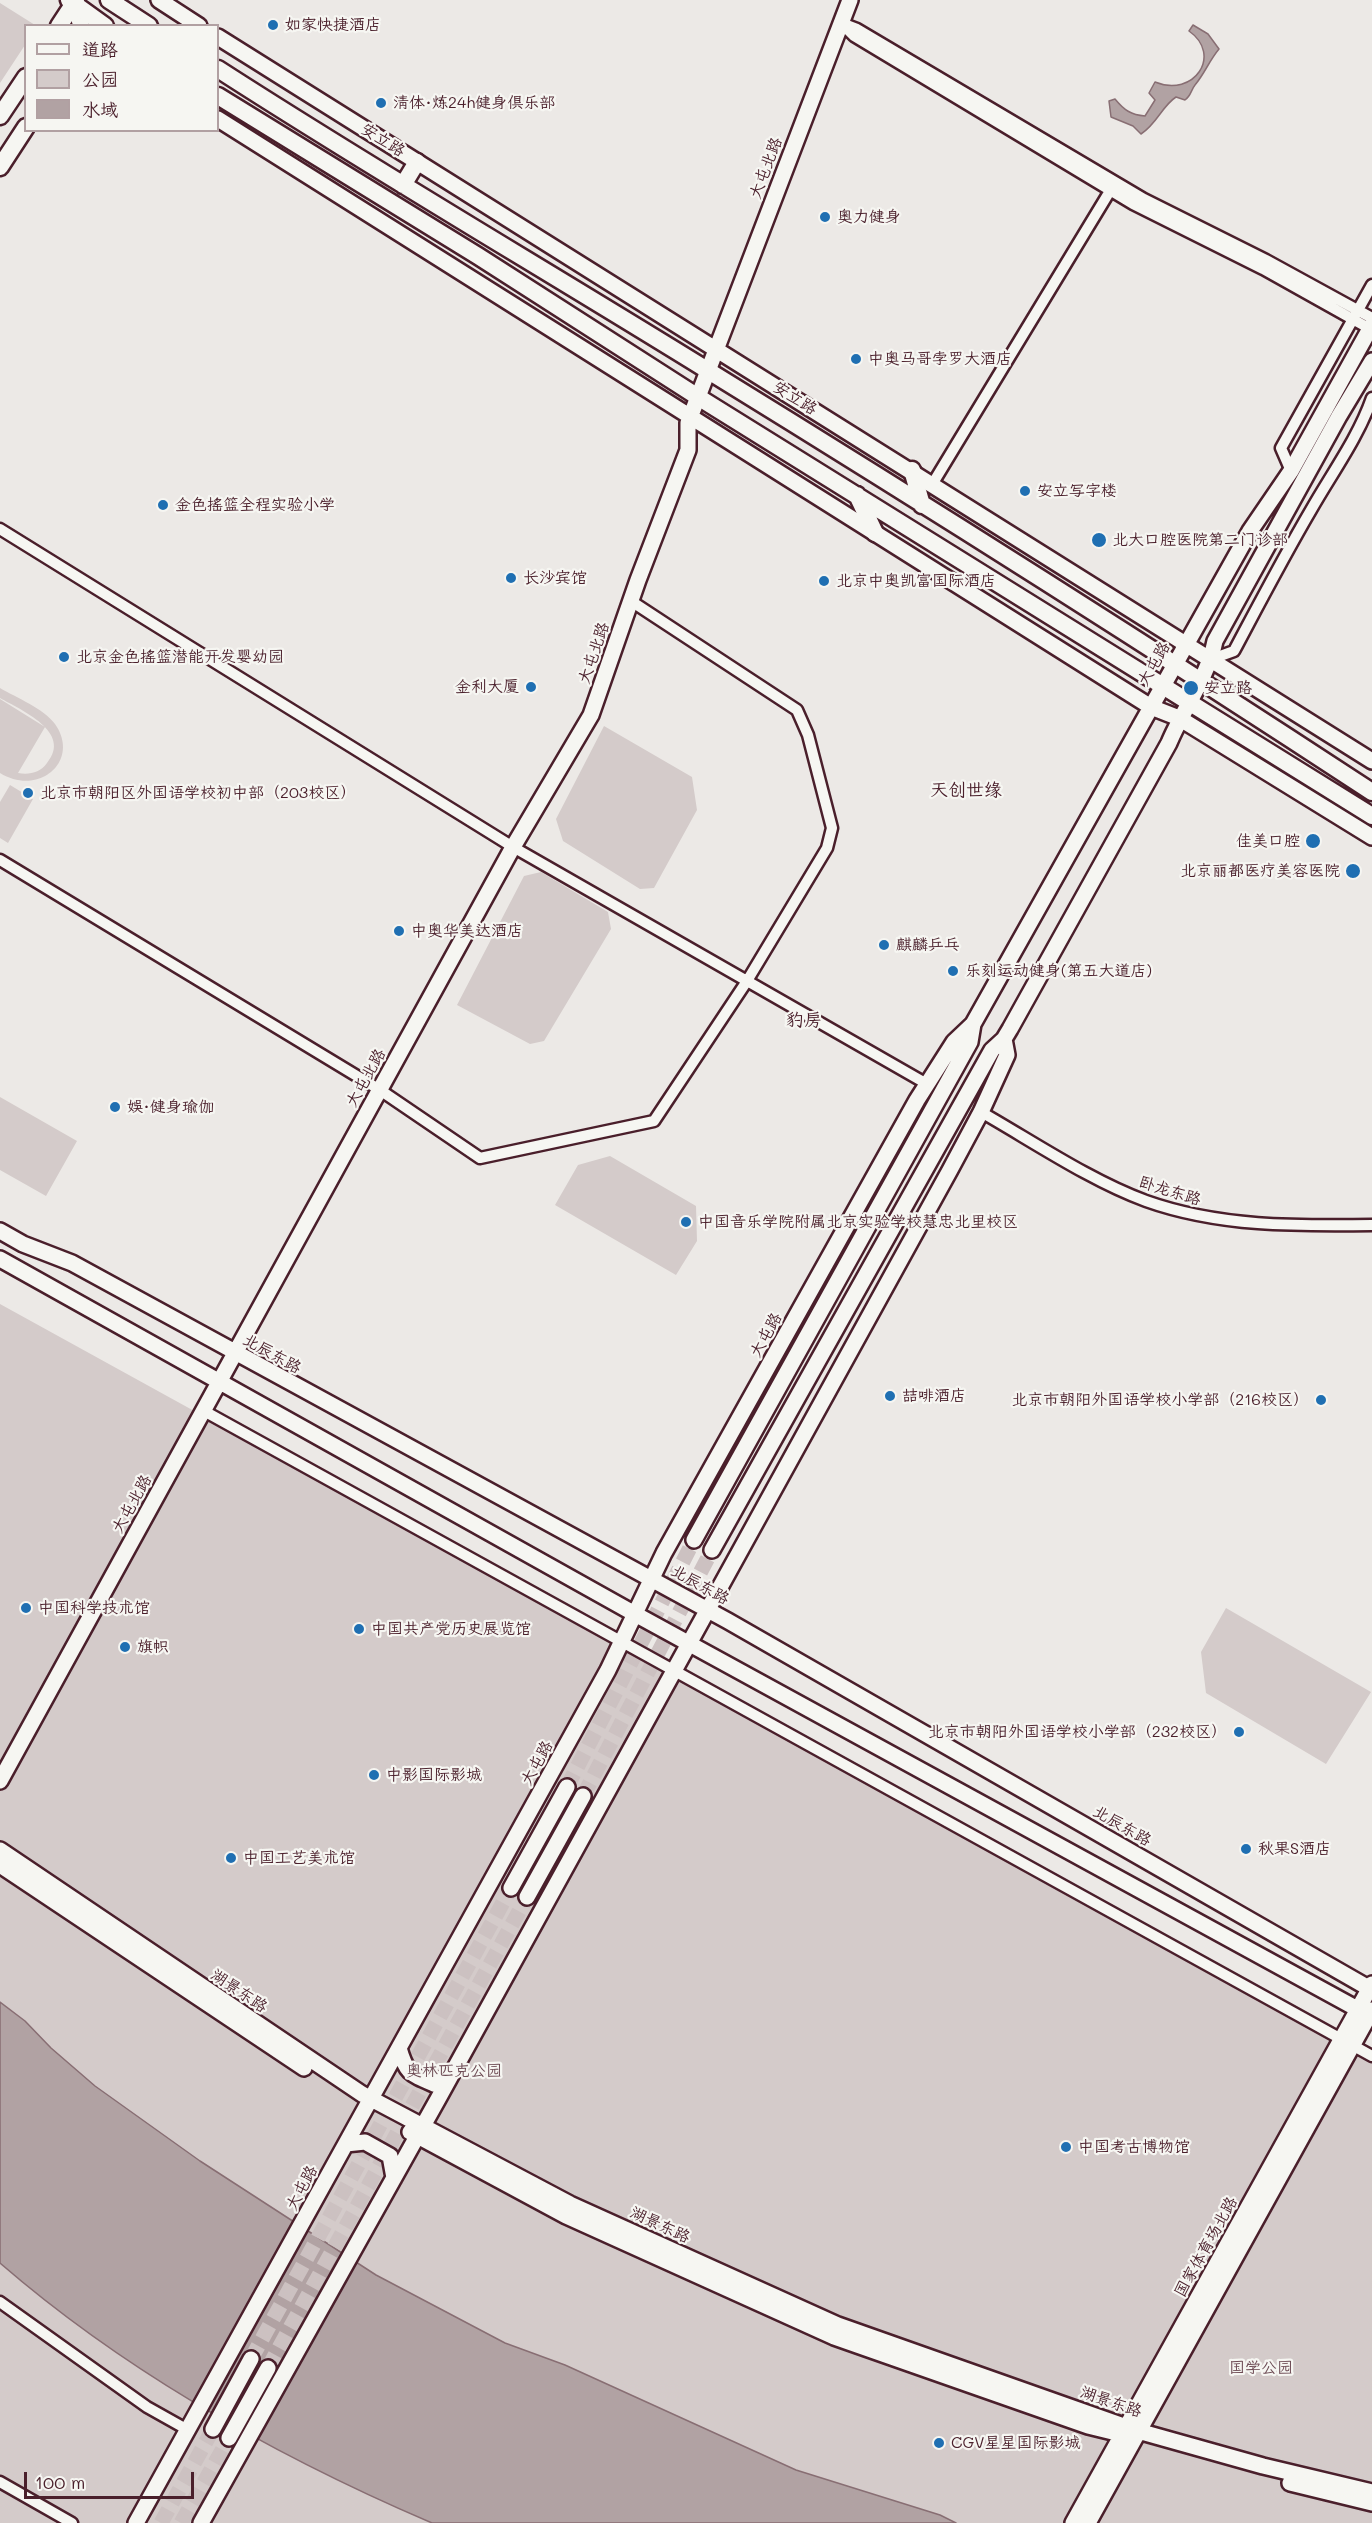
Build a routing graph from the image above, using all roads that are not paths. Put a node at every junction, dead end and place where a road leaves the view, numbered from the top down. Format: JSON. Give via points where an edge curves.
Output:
{"nodes":[{"id":1,"x":108,"y":0,"type":"edge"},
{"id":2,"x":159,"y":0,"type":"edge"},
{"id":3,"x":850,"y":0,"type":"edge"},
{"id":4,"x":73,"y":1,"type":"edge"},
{"id":5,"x":841,"y":23,"type":"junction"},
{"id":6,"x":60,"y":24,"type":"edge"},
{"id":7,"x":93,"y":24,"type":"edge"},
{"id":8,"x":146,"y":24,"type":"edge"},
{"id":9,"x":196,"y":24,"type":"edge"},
{"id":10,"x":219,"y":38,"type":"edge"},
{"id":11,"x":219,"y":70,"type":"edge"},
{"id":12,"x":24,"y":80,"type":"edge"},
{"id":13,"x":219,"y":97,"type":"edge"},
{"id":14,"x":0,"y":116,"type":"edge"},
{"id":15,"x":219,"y":120,"type":"edge"},
{"id":16,"x":24,"y":130,"type":"edge"},
{"id":17,"x":417,"y":162,"type":"junction"},
{"id":18,"x":0,"y":166,"type":"edge"},
{"id":19,"x":403,"y":185,"type":"junction"},
{"id":20,"x":1113,"y":186,"type":"junction"},
{"id":21,"x":1372,"y":285,"type":"edge"},
{"id":22,"x":1355,"y":315,"type":"junction"},
{"id":23,"x":1372,"y":326,"type":"edge"},
{"id":24,"x":717,"y":349,"type":"junction"},
{"id":25,"x":1372,"y":361,"type":"edge"},
{"id":26,"x":708,"y":370,"type":"junction"},
{"id":27,"x":698,"y":397,"type":"junction"},
{"id":28,"x":1372,"y":398,"type":"edge"},
{"id":29,"x":690,"y":417,"type":"junction"},
{"id":30,"x":912,"y":470,"type":"junction"},
{"id":31,"x":1291,"y":471,"type":"junction"},
{"id":32,"x":933,"y":483,"type":"junction"},
{"id":33,"x":856,"y":494,"type":"junction"},
{"id":34,"x":922,"y":505,"type":"junction"},
{"id":35,"x":0,"y":529,"type":"edge"},
{"id":36,"x":875,"y":533,"type":"junction"},
{"id":37,"x":631,"y":601,"type":"junction"},
{"id":38,"x":1187,"y":644,"type":"junction"},
{"id":39,"x":1212,"y":659,"type":"junction"},
{"id":40,"x":1175,"y":664,"type":"junction"},
{"id":41,"x":1200,"y":680,"type":"junction"},
{"id":42,"x":1164,"y":684,"type":"junction"},
{"id":43,"x":1189,"y":700,"type":"junction"},
{"id":44,"x":1151,"y":706,"type":"junction"},
{"id":45,"x":1179,"y":718,"type":"junction"},
{"id":46,"x":1372,"y":761,"type":"edge"},
{"id":47,"x":1372,"y":792,"type":"edge"},
{"id":48,"x":1372,"y":816,"type":"edge"},
{"id":49,"x":1372,"y":837,"type":"edge"},
{"id":50,"x":513,"y":847,"type":"junction"},
{"id":51,"x":0,"y":860,"type":"edge"},
{"id":52,"x":747,"y":981,"type":"junction"},
{"id":53,"x":973,"y":1024,"type":"junction"},
{"id":54,"x":1004,"y":1039,"type":"junction"},
{"id":55,"x":927,"y":1084,"type":"junction"},
{"id":56,"x":380,"y":1090,"type":"junction"},
{"id":57,"x":981,"y":1112,"type":"junction"},
{"id":58,"x":1372,"y":1225,"type":"edge"},
{"id":59,"x":0,"y":1231,"type":"edge"},
{"id":60,"x":0,"y":1258,"type":"edge"},
{"id":61,"x":235,"y":1354,"type":"junction"},
{"id":62,"x":218,"y":1382,"type":"junction"},
{"id":63,"x":204,"y":1410,"type":"junction"},
{"id":64,"x":694,"y":1540,"type":"tunnel mouth"},
{"id":65,"x":712,"y":1550,"type":"tunnel mouth"},
{"id":66,"x":651,"y":1579,"type":"junction"},
{"id":67,"x":708,"y":1610,"type":"junction"},
{"id":68,"x":635,"y":1614,"type":"junction"},
{"id":69,"x":622,"y":1642,"type":"junction"},
{"id":70,"x":688,"y":1643,"type":"junction"},
{"id":71,"x":675,"y":1671,"type":"junction"},
{"id":72,"x":0,"y":1782,"type":"edge"},
{"id":73,"x":567,"y":1787,"type":"tunnel mouth"},
{"id":74,"x":583,"y":1796,"type":"tunnel mouth"},
{"id":75,"x":0,"y":1850,"type":"edge"},
{"id":76,"x":0,"y":1865,"type":"edge"},
{"id":77,"x":512,"y":1888,"type":"tunnel mouth"},
{"id":78,"x":527,"y":1897,"type":"tunnel mouth"},
{"id":79,"x":1371,"y":1988,"type":"edge"},
{"id":80,"x":1368,"y":2013,"type":"edge"},
{"id":81,"x":1348,"y":2042,"type":"junction"},
{"id":82,"x":399,"y":2048,"type":"junction"},
{"id":83,"x":1372,"y":2056,"type":"edge"},
{"id":84,"x":452,"y":2074,"type":"junction"},
{"id":85,"x":368,"y":2103,"type":"junction"},
{"id":86,"x":420,"y":2132,"type":"junction"},
{"id":87,"x":346,"y":2144,"type":"junction"},
{"id":88,"x":394,"y":2178,"type":"junction"},
{"id":89,"x":0,"y":2302,"type":"edge"},
{"id":90,"x":251,"y":2359,"type":"tunnel mouth"},
{"id":91,"x":267,"y":2368,"type":"tunnel mouth"},
{"id":92,"x":192,"y":2425,"type":"junction"},
{"id":93,"x":213,"y":2429,"type":"tunnel mouth"},
{"id":94,"x":1130,"y":2433,"type":"junction"},
{"id":95,"x":228,"y":2438,"type":"tunnel mouth"},
{"id":96,"x":0,"y":2482,"type":"edge"},
{"id":97,"x":1372,"y":2492,"type":"edge"},
{"id":98,"x":1372,"y":2503,"type":"edge"},
{"id":99,"x":72,"y":2523,"type":"edge"},
{"id":100,"x":136,"y":2523,"type":"edge"},
{"id":101,"x":201,"y":2523,"type":"edge"},
{"id":102,"x":1073,"y":2523,"type":"edge"},
{"id":103,"x":1088,"y":2523,"type":"edge"}],
"edges":[{"from":1,"to":7,"type":"main road"},
{"from":1,"to":8,"type":"main road"},
{"from":2,"to":9,"type":"street"},
{"from":3,"to":5,"type":"street","name":"大屯北路"},
{"from":4,"to":6,"type":"main road"},
{"from":4,"to":7,"type":"main road"},
{"from":5,"to":20,"type":"street","via":[[854,36]]},
{"from":5,"to":24,"type":"street","name":"大屯北路"},
{"from":10,"to":17,"type":"street","name":"安立路"},
{"from":11,"to":19,"type":"main road","name":"安立路"},
{"from":12,"to":14,"type":"main road"},
{"from":13,"to":27,"type":"main road"},
{"from":15,"to":29,"type":"street"},
{"from":16,"to":18,"type":"main road"},
{"from":17,"to":19,"type":"main road"},
{"from":17,"to":24,"type":"street","name":"安立路"},
{"from":19,"to":26,"type":"main road","name":"安立路"},
{"from":20,"to":22,"type":"street"},
{"from":20,"to":32,"type":"street"},
{"from":21,"to":22,"type":"street"},
{"from":22,"to":23,"type":"street"},
{"from":22,"to":31,"type":"street","via":[[1281,448]]},
{"from":23,"to":31,"type":"street","name":"大屯路"},
{"from":24,"to":26,"type":"street","name":"大屯北路"},
{"from":24,"to":30,"type":"street","name":"安立路"},
{"from":25,"to":39,"type":"street","via":[[1215,641]]},
{"from":26,"to":27,"type":"street","name":"大屯北路"},
{"from":26,"to":34,"type":"main road","name":"安立路"},
{"from":27,"to":29,"type":"street","name":"大屯北路"},
{"from":27,"to":33,"type":"main road"},
{"from":28,"to":39,"type":"street","via":[[1234,651]]},
{"from":29,"to":36,"type":"street"},
{"from":29,"to":37,"type":"street","name":"大屯北路","via":[[688,450]]},
{"from":30,"to":32,"type":"street","name":"安立路"},
{"from":30,"to":34,"type":"main road"},
{"from":31,"to":38,"type":"street","name":"大屯路","via":[[1250,531]]},
{"from":32,"to":38,"type":"street","name":"安立路"},
{"from":33,"to":36,"type":"main road"},
{"from":33,"to":42,"type":"main road"},
{"from":34,"to":40,"type":"main road","name":"安立路"},
{"from":35,"to":50,"type":"street"},
{"from":36,"to":44,"type":"street"},
{"from":37,"to":50,"type":"street","name":"大屯北路","via":[[591,715]]},
{"from":37,"to":52,"type":"street","via":[[797,710],[808,735],[831,837]]},
{"from":38,"to":39,"type":"street","name":"安立路"},
{"from":38,"to":40,"type":"street","name":"大屯路"},
{"from":39,"to":41,"type":"street"},
{"from":39,"to":46,"type":"street","name":"安立路"},
{"from":40,"to":41,"type":"main road","name":"安立路"},
{"from":40,"to":42,"type":"street","name":"大屯路"},
{"from":41,"to":43,"type":"street"},
{"from":41,"to":47,"type":"main road"},
{"from":42,"to":43,"type":"main road"},
{"from":42,"to":44,"type":"street","name":"大屯路"},
{"from":43,"to":45,"type":"street"},
{"from":43,"to":48,"type":"main road"},
{"from":44,"to":45,"type":"street"},
{"from":44,"to":53,"type":"street","name":"大屯路"},
{"from":45,"to":49,"type":"street"},
{"from":45,"to":54,"type":"street","via":[[1169,743]]},
{"from":50,"to":52,"type":"street"},
{"from":50,"to":56,"type":"street","name":"大屯北路"},
{"from":51,"to":56,"type":"street"},
{"from":52,"to":55,"type":"street"},
{"from":52,"to":56,"type":"street","via":[[654,1121],[480,1158]]},
{"from":53,"to":55,"type":"street","name":"大屯路","via":[[954,1042]]},
{"from":53,"to":64,"type":"street","name":"大屯路","via":[[970,1042]]},
{"from":54,"to":57,"type":"street","via":[[1007,1055]]},
{"from":54,"to":65,"type":"street","via":[[992,1050]]},
{"from":55,"to":66,"type":"street","name":"大屯路"},
{"from":56,"to":61,"type":"street","name":"大屯北路"},
{"from":57,"to":58,"type":"street","name":"卧龙东路","via":[[1109,1185],[1168,1208],[1228,1222]]},
{"from":57,"to":67,"type":"street"},
{"from":59,"to":61,"type":"street","name":"北辰东路","via":[[72,1263]]},
{"from":60,"to":62,"type":"street"},
{"from":61,"to":62,"type":"street","name":"大屯北路"},
{"from":61,"to":66,"type":"street","name":"北辰东路"},
{"from":62,"to":63,"type":"street","name":"大屯北路"},
{"from":62,"to":68,"type":"street"},
{"from":63,"to":69,"type":"street"},
{"from":63,"to":72,"type":"street","name":"大屯北路"},
{"from":66,"to":67,"type":"street","name":"北辰东路"},
{"from":66,"to":68,"type":"street","name":"大屯路"},
{"from":67,"to":70,"type":"street"},
{"from":67,"to":79,"type":"street","name":"北辰东路"},
{"from":68,"to":69,"type":"street","name":"大屯路"},
{"from":68,"to":70,"type":"street"},
{"from":69,"to":71,"type":"street"},
{"from":69,"to":82,"type":"street","name":"大屯路"},
{"from":70,"to":71,"type":"street"},
{"from":70,"to":80,"type":"street"},
{"from":71,"to":81,"type":"street"},
{"from":71,"to":84,"type":"street"},
{"from":73,"to":77,"type":"street"},
{"from":74,"to":78,"type":"street"},
{"from":75,"to":85,"type":"street","name":"湖景东路"},
{"from":76,"to":85,"type":"street","name":"湖景东路","via":[[168,1979]]},
{"from":79,"to":80,"type":"street","name":"国家体育场北路"},
{"from":80,"to":81,"type":"street","name":"国家体育场北路"},
{"from":81,"to":83,"type":"street"},
{"from":81,"to":94,"type":"street","name":"国家体育场北路"},
{"from":82,"to":84,"type":"street","via":[[404,2068],[419,2078],[434,2084]]},
{"from":82,"to":85,"type":"street","name":"大屯路"},
{"from":84,"to":86,"type":"street"},
{"from":85,"to":86,"type":"street","name":"湖景东路"},
{"from":85,"to":87,"type":"street","name":"大屯路"},
{"from":86,"to":88,"type":"street"},
{"from":86,"to":94,"type":"street","name":"湖景东路","via":[[566,2216],[834,2337],[1088,2426]]},
{"from":87,"to":88,"type":"street","via":[[365,2142],[390,2157]]},
{"from":87,"to":92,"type":"street","name":"大屯路"},
{"from":88,"to":101,"type":"street"},
{"from":89,"to":92,"type":"street","via":[[147,2407]]},
{"from":90,"to":93,"type":"street"},
{"from":91,"to":95,"type":"street"},
{"from":92,"to":100,"type":"street","name":"大屯路"},
{"from":94,"to":97,"type":"street","name":"湖景东路"},
{"from":94,"to":98,"type":"street","name":"湖景东路","via":[[1259,2475]]},
{"from":94,"to":102,"type":"street","name":"国家体育场北路"},
{"from":94,"to":103,"type":"street","name":"国家体育场北路"},
{"from":96,"to":99,"type":"street"}]}
